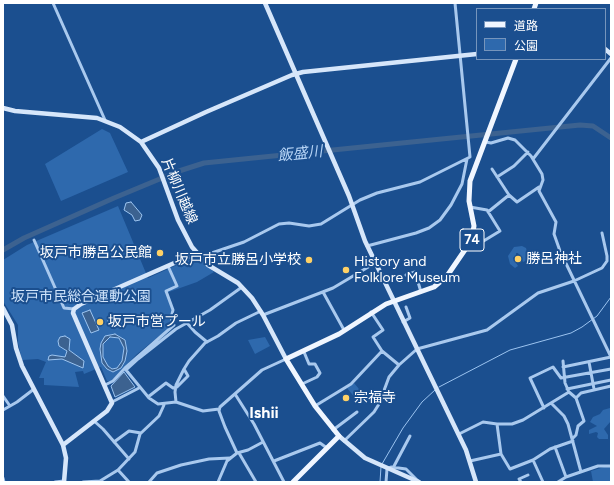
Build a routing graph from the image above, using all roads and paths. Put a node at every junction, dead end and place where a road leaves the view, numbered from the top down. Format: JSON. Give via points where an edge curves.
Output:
{"nodes":[{"id":1,"x":53,"y":3,"type":"edge"},
{"id":2,"x":265,"y":3,"type":"edge"},
{"id":3,"x":455,"y":3,"type":"edge"},
{"id":4,"x":476,"y":54,"type":"edge"},
{"id":5,"x":460,"y":55,"type":"junction"},
{"id":6,"x":611,"y":58,"type":"edge"},
{"id":7,"x":516,"y":60,"type":"edge"},
{"id":8,"x":295,"y":74,"type":"junction"},
{"id":9,"x":3,"y":108,"type":"edge"},
{"id":10,"x":105,"y":120,"type":"junction"},
{"id":11,"x":486,"y":141,"type":"junction"},
{"id":12,"x":141,"y":142,"type":"junction"},
{"id":13,"x":528,"y":152,"type":"junction"},
{"id":14,"x":467,"y":159,"type":"junction"},
{"id":15,"x":533,"y":159,"type":"junction"},
{"id":16,"x":492,"y":169,"type":"dead end"},
{"id":17,"x":497,"y":177,"type":"junction"},
{"id":18,"x":539,"y":187,"type":"junction"},
{"id":19,"x":510,"y":195,"type":"junction"},
{"id":20,"x":352,"y":204,"type":"junction"},
{"id":21,"x":470,"y":207,"type":"junction"},
{"id":22,"x":488,"y":212,"type":"junction"},
{"id":23,"x":602,"y":233,"type":"dead end"},
{"id":24,"x":34,"y":240,"type":"dead end"},
{"id":25,"x":367,"y":246,"type":"junction"},
{"id":26,"x":468,"y":248,"type":"junction"},
{"id":27,"x":198,"y":255,"type":"junction"},
{"id":28,"x":375,"y":263,"type":"junction"},
{"id":29,"x":168,"y":266,"type":"junction"},
{"id":30,"x":406,"y":275,"type":"dead end"},
{"id":31,"x":574,"y":281,"type":"junction"},
{"id":32,"x":242,"y":287,"type":"junction"},
{"id":33,"x":323,"y":292,"type":"junction"},
{"id":34,"x":421,"y":292,"type":"junction"},
{"id":35,"x":393,"y":301,"type":"junction"},
{"id":36,"x":3,"y":308,"type":"edge"},
{"id":37,"x":74,"y":309,"type":"junction"},
{"id":38,"x":372,"y":312,"type":"junction"},
{"id":39,"x":262,"y":313,"type":"junction"},
{"id":40,"x":399,"y":313,"type":"junction"},
{"id":41,"x":187,"y":322,"type":"junction"},
{"id":42,"x":403,"y":322,"type":"junction"},
{"id":43,"x":344,"y":330,"type":"junction"},
{"id":44,"x":207,"y":342,"type":"junction"},
{"id":45,"x":417,"y":349,"type":"junction"},
{"id":46,"x":382,"y":351,"type":"junction"},
{"id":47,"x":304,"y":352,"type":"junction"},
{"id":48,"x":611,"y":357,"type":"edge"},
{"id":49,"x":286,"y":359,"type":"junction"},
{"id":50,"x":563,"y":360,"type":"dead end"},
{"id":51,"x":588,"y":362,"type":"junction"},
{"id":52,"x":399,"y":365,"type":"junction"},
{"id":53,"x":563,"y":367,"type":"junction"},
{"id":54,"x":126,"y":369,"type":"junction"},
{"id":55,"x":184,"y":369,"type":"junction"},
{"id":56,"x":611,"y":369,"type":"edge"},
{"id":57,"x":591,"y":373,"type":"junction"},
{"id":58,"x":564,"y":378,"type":"junction"},
{"id":59,"x":611,"y":380,"type":"edge"},
{"id":60,"x":593,"y":383,"type":"junction"},
{"id":61,"x":302,"y":384,"type":"junction"},
{"id":62,"x":105,"y":385,"type":"junction"},
{"id":63,"x":611,"y":386,"type":"edge"},
{"id":64,"x":139,"y":388,"type":"junction"},
{"id":65,"x":175,"y":388,"type":"junction"},
{"id":66,"x":34,"y":389,"type":"junction"},
{"id":67,"x":594,"y":389,"type":"junction"},
{"id":68,"x":568,"y":391,"type":"junction"},
{"id":69,"x":235,"y":394,"type":"junction"},
{"id":70,"x":3,"y":396,"type":"edge"},
{"id":71,"x":148,"y":397,"type":"junction"},
{"id":72,"x":576,"y":398,"type":"junction"},
{"id":73,"x":112,"y":402,"type":"junction"},
{"id":74,"x":176,"y":402,"type":"junction"},
{"id":75,"x":552,"y":404,"type":"junction"},
{"id":76,"x":164,"y":405,"type":"junction"},
{"id":77,"x":10,"y":406,"type":"junction"},
{"id":78,"x":315,"y":406,"type":"junction"},
{"id":79,"x":544,"y":408,"type":"junction"},
{"id":80,"x":220,"y":409,"type":"junction"},
{"id":81,"x":3,"y":410,"type":"edge"},
{"id":82,"x":357,"y":412,"type":"dead end"},
{"id":83,"x":94,"y":421,"type":"junction"},
{"id":84,"x":497,"y":424,"type":"junction"},
{"id":85,"x":333,"y":430,"type":"junction"},
{"id":86,"x":141,"y":433,"type":"junction"},
{"id":87,"x":458,"y":434,"type":"junction"},
{"id":88,"x":339,"y":436,"type":"junction"},
{"id":89,"x":410,"y":436,"type":"dead end"},
{"id":90,"x":572,"y":440,"type":"junction"},
{"id":91,"x":344,"y":441,"type":"junction"},
{"id":92,"x":114,"y":442,"type":"junction"},
{"id":93,"x":263,"y":442,"type":"junction"},
{"id":94,"x":63,"y":445,"type":"junction"},
{"id":95,"x":554,"y":447,"type":"junction"},
{"id":96,"x":327,"y":448,"type":"junction"},
{"id":97,"x":238,"y":453,"type":"junction"},
{"id":98,"x":501,"y":454,"type":"junction"},
{"id":99,"x":230,"y":458,"type":"junction"},
{"id":100,"x":129,"y":459,"type":"junction"},
{"id":101,"x":533,"y":460,"type":"junction"},
{"id":102,"x":274,"y":461,"type":"junction"},
{"id":103,"x":470,"y":461,"type":"junction"},
{"id":104,"x":611,"y":466,"type":"edge"},
{"id":105,"x":383,"y":467,"type":"junction"},
{"id":106,"x":393,"y":468,"type":"junction"},
{"id":107,"x":118,"y":470,"type":"junction"},
{"id":108,"x":581,"y":472,"type":"junction"},
{"id":109,"x":528,"y":475,"type":"dead end"},
{"id":110,"x":566,"y":477,"type":"junction"},
{"id":111,"x":3,"y":478,"type":"edge"},
{"id":112,"x":64,"y":481,"type":"edge"},
{"id":113,"x":4,"y":482,"type":"edge"},
{"id":114,"x":55,"y":482,"type":"edge"},
{"id":115,"x":83,"y":482,"type":"edge"},
{"id":116,"x":129,"y":482,"type":"edge"},
{"id":117,"x":149,"y":482,"type":"edge"},
{"id":118,"x":218,"y":482,"type":"edge"},
{"id":119,"x":256,"y":482,"type":"edge"},
{"id":120,"x":284,"y":482,"type":"edge"},
{"id":121,"x":293,"y":482,"type":"edge"},
{"id":122,"x":386,"y":482,"type":"edge"},
{"id":123,"x":418,"y":482,"type":"edge"},
{"id":124,"x":476,"y":482,"type":"edge"},
{"id":125,"x":520,"y":482,"type":"edge"},
{"id":126,"x":543,"y":482,"type":"edge"},
{"id":127,"x":558,"y":482,"type":"edge"}],
"edges":[{"from":1,"to":10,"type":"street"},
{"from":2,"to":8,"type":"street"},
{"from":3,"to":5,"type":"street"},
{"from":4,"to":5,"type":"street"},
{"from":5,"to":8,"type":"street","via":[[312,70]]},
{"from":5,"to":14,"type":"street","via":[[470,156]]},
{"from":6,"to":15,"type":"street"},
{"from":7,"to":11,"type":"main road","number":"74"},
{"from":8,"to":12,"type":"street"},
{"from":8,"to":20,"type":"street"},
{"from":9,"to":10,"type":"street","name":"片柳川越線"},
{"from":10,"to":12,"type":"street","name":"片柳川越線"},
{"from":11,"to":13,"type":"street","via":[[490,143],[513,139]]},
{"from":11,"to":21,"type":"main road","number":"74","via":[[470,181]]},
{"from":12,"to":27,"type":"street","name":"片柳川越線","via":[[160,172],[178,220]]},
{"from":13,"to":15,"type":"street"},
{"from":13,"to":17,"type":"street","via":[[521,161]]},
{"from":14,"to":20,"type":"street","via":[[420,182],[377,193]]},
{"from":14,"to":25,"type":"street","via":[[462,184],[440,220],[416,233]]},
{"from":15,"to":18,"type":"street","via":[[543,176]]},
{"from":16,"to":17,"type":"street"},
{"from":17,"to":19,"type":"street"},
{"from":18,"to":19,"type":"street","via":[[517,202]]},
{"from":18,"to":31,"type":"street","via":[[556,222],[554,234]]},
{"from":19,"to":22,"type":"street"},
{"from":20,"to":25,"type":"street"},
{"from":20,"to":27,"type":"street","via":[[318,225],[279,224],[244,242]]},
{"from":21,"to":22,"type":"street","via":[[485,209]]},
{"from":21,"to":26,"type":"main road","number":"74","via":[[474,226]]},
{"from":22,"to":26,"type":"street","via":[[500,230]]},
{"from":23,"to":31,"type":"street","via":[[607,261],[597,272]]},
{"from":24,"to":37,"type":"street","via":[[64,308]]},
{"from":25,"to":28,"type":"street"},
{"from":26,"to":34,"type":"main road","number":"74","via":[[441,283]]},
{"from":27,"to":29,"type":"street"},
{"from":27,"to":32,"type":"street","name":"片柳川越線"},
{"from":28,"to":33,"type":"street","via":[[340,285]]},
{"from":28,"to":35,"type":"street"},
{"from":29,"to":37,"type":"street"},
{"from":29,"to":54,"type":"street","via":[[177,286],[166,291],[173,310],[171,318],[174,326]]},
{"from":30,"to":34,"type":"street","via":[[416,272]]},
{"from":31,"to":45,"type":"street","via":[[538,293],[487,330]]},
{"from":31,"to":48,"type":"street"},
{"from":32,"to":39,"type":"street","name":"片柳川越線"},
{"from":32,"to":41,"type":"street"},
{"from":33,"to":39,"type":"street"},
{"from":33,"to":43,"type":"street"},
{"from":34,"to":35,"type":"main road","number":"74"},
{"from":35,"to":38,"type":"main road","number":"74"},
{"from":35,"to":40,"type":"street"},
{"from":36,"to":66,"type":"street","via":[[12,325],[22,366]]},
{"from":37,"to":62,"type":"street","via":[[73,313]]},
{"from":38,"to":43,"type":"main road","number":"74"},
{"from":38,"to":46,"type":"street","via":[[383,330],[372,337]]},
{"from":39,"to":44,"type":"street","via":[[236,323]]},
{"from":39,"to":49,"type":"street","name":"片柳川越線"},
{"from":40,"to":42,"type":"street"},
{"from":40,"to":42,"type":"street","via":[[406,308],[410,318]]},
{"from":41,"to":44,"type":"street","via":[[193,331]]},
{"from":41,"to":54,"type":"street"},
{"from":42,"to":45,"type":"street"},
{"from":43,"to":47,"type":"main road","number":"74"},
{"from":44,"to":55,"type":"street","via":[[195,353]]},
{"from":45,"to":52,"type":"street"},
{"from":45,"to":87,"type":"street"},
{"from":46,"to":52,"type":"street"},
{"from":46,"to":78,"type":"street","via":[[351,384]]},
{"from":47,"to":49,"type":"main road","number":"74"},
{"from":47,"to":61,"type":"street","via":[[309,364],[315,364],[320,373]]},
{"from":48,"to":51,"type":"street"},
{"from":49,"to":61,"type":"main road"},
{"from":49,"to":69,"type":"street","via":[[265,368]]},
{"from":50,"to":53,"type":"street"},
{"from":51,"to":53,"type":"street"},
{"from":51,"to":57,"type":"street"},
{"from":52,"to":91,"type":"street","via":[[387,381],[377,408]]},
{"from":53,"to":58,"type":"street"},
{"from":54,"to":62,"type":"street","via":[[113,382]]},
{"from":54,"to":64,"type":"street"},
{"from":55,"to":65,"type":"street"},
{"from":55,"to":65,"type":"street","via":[[188,376]]},
{"from":56,"to":57,"type":"street"},
{"from":57,"to":58,"type":"street"},
{"from":57,"to":60,"type":"street"},
{"from":58,"to":68,"type":"street"},
{"from":58,"to":79,"type":"street","via":[[560,378],[553,367],[530,378]]},
{"from":59,"to":60,"type":"street"},
{"from":60,"to":67,"type":"street"},
{"from":60,"to":68,"type":"street"},
{"from":61,"to":78,"type":"main road"},
{"from":62,"to":73,"type":"street"},
{"from":63,"to":67,"type":"street"},
{"from":64,"to":71,"type":"street"},
{"from":64,"to":73,"type":"street"},
{"from":65,"to":71,"type":"street","via":[[166,383]]},
{"from":65,"to":74,"type":"street"},
{"from":66,"to":77,"type":"street"},
{"from":66,"to":94,"type":"street"},
{"from":67,"to":72,"type":"street","via":[[581,393]]},
{"from":68,"to":72,"type":"street"},
{"from":68,"to":75,"type":"street"},
{"from":69,"to":80,"type":"street"},
{"from":69,"to":93,"type":"street"},
{"from":70,"to":77,"type":"street"},
{"from":71,"to":76,"type":"street"},
{"from":72,"to":90,"type":"street","via":[[584,421],[578,426]]},
{"from":73,"to":83,"type":"street","via":[[111,407]]},
{"from":74,"to":76,"type":"street"},
{"from":74,"to":80,"type":"street","via":[[203,411]]},
{"from":75,"to":79,"type":"street"},
{"from":75,"to":90,"type":"street","via":[[564,416]]},
{"from":76,"to":86,"type":"street","via":[[159,416]]},
{"from":77,"to":81,"type":"street"},
{"from":78,"to":85,"type":"main road"},
{"from":79,"to":84,"type":"street","via":[[531,417],[515,423]]},
{"from":80,"to":97,"type":"street","via":[[225,427]]},
{"from":82,"to":85,"type":"street"},
{"from":83,"to":92,"type":"street"},
{"from":83,"to":94,"type":"street"},
{"from":84,"to":87,"type":"street","via":[[483,422]]},
{"from":84,"to":98,"type":"street"},
{"from":85,"to":88,"type":"main road"},
{"from":86,"to":92,"type":"street","via":[[129,432]]},
{"from":86,"to":100,"type":"street","via":[[135,452]]},
{"from":87,"to":103,"type":"street"},
{"from":88,"to":91,"type":"street"},
{"from":88,"to":96,"type":"main road"},
{"from":89,"to":106,"type":"street"},
{"from":90,"to":95,"type":"street"},
{"from":90,"to":108,"type":"street"},
{"from":91,"to":105,"type":"street","via":[[362,456]]},
{"from":92,"to":100,"type":"street"},
{"from":93,"to":97,"type":"street"},
{"from":93,"to":102,"type":"street"},
{"from":94,"to":112,"type":"street","via":[[66,458]]},
{"from":95,"to":101,"type":"street"},
{"from":95,"to":110,"type":"street"},
{"from":96,"to":102,"type":"street","via":[[320,443]]},
{"from":96,"to":121,"type":"main road"},
{"from":97,"to":99,"type":"street"},
{"from":97,"to":119,"type":"street"},
{"from":98,"to":101,"type":"street","via":[[510,469]]},
{"from":98,"to":103,"type":"street"},
{"from":99,"to":117,"type":"street","via":[[181,465],[157,473]]},
{"from":99,"to":118,"type":"street"},
{"from":100,"to":107,"type":"street"},
{"from":101,"to":126,"type":"street"},
{"from":102,"to":120,"type":"street"},
{"from":103,"to":124,"type":"street"},
{"from":104,"to":108,"type":"street","via":[[598,466]]},
{"from":105,"to":106,"type":"street"},
{"from":105,"to":122,"type":"street"},
{"from":105,"to":123,"type":"street"},
{"from":106,"to":123,"type":"street","via":[[406,469]]},
{"from":107,"to":115,"type":"street","via":[[100,481]]},
{"from":107,"to":116,"type":"street"},
{"from":108,"to":110,"type":"street"},
{"from":109,"to":125,"type":"street","via":[[519,479]]},
{"from":110,"to":127,"type":"street"},
{"from":111,"to":113,"type":"street"},
{"from":112,"to":114,"type":"street"}]}
